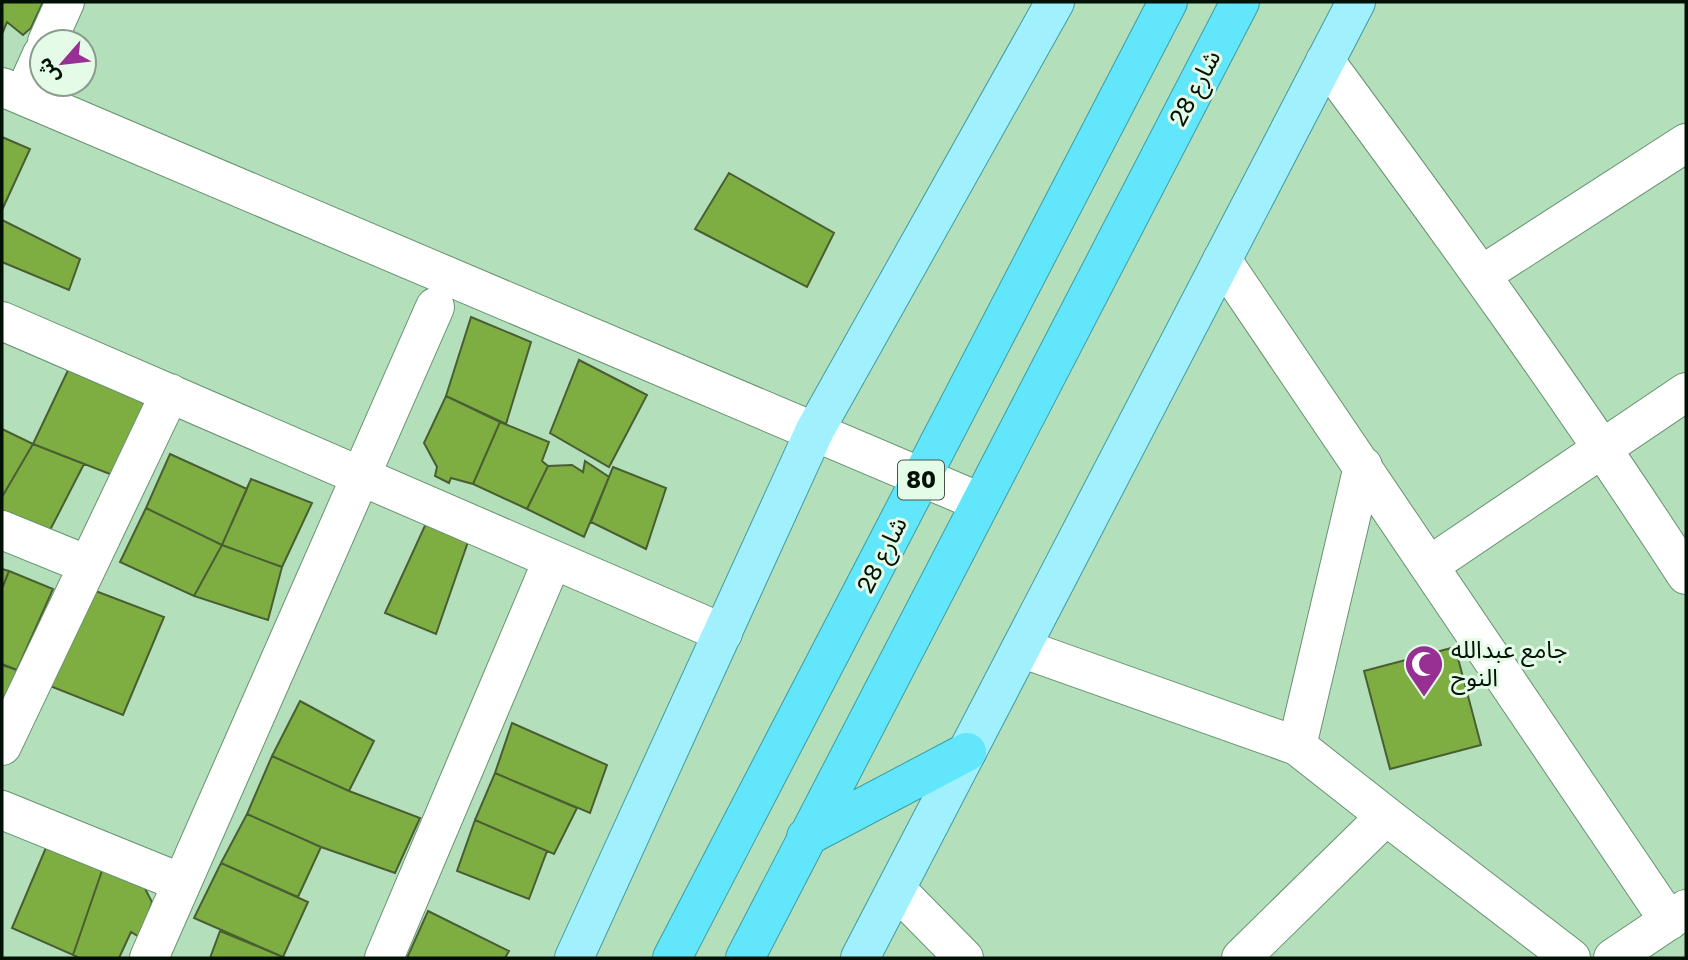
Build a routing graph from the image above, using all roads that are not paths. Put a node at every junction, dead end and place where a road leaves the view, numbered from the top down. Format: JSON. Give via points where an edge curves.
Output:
{"nodes":[{"id":1,"x":65,"y":2,"type":"edge"},
{"id":2,"x":1055,"y":2,"type":"edge"},
{"id":3,"x":1168,"y":2,"type":"edge"},
{"id":4,"x":1240,"y":2,"type":"edge"},
{"id":5,"x":1356,"y":2,"type":"edge"},
{"id":6,"x":53,"y":28,"type":"edge"},
{"id":7,"x":1325,"y":61,"type":"junction"},
{"id":8,"x":28,"y":72,"type":"edge"},
{"id":9,"x":13,"y":91,"type":"edge"},
{"id":10,"x":1686,"y":143,"type":"edge"},
{"id":11,"x":1222,"y":260,"type":"junction"},
{"id":12,"x":1483,"y":274,"type":"junction"},
{"id":13,"x":435,"y":307,"type":"dead end"},
{"id":14,"x":2,"y":321,"type":"edge"},
{"id":15,"x":1686,"y":392,"type":"edge"},
{"id":16,"x":170,"y":393,"type":"junction"},
{"id":17,"x":815,"y":430,"type":"junction"},
{"id":18,"x":1604,"y":448,"type":"junction"},
{"id":19,"x":1363,"y":466,"type":"junction"},
{"id":20,"x":362,"y":475,"type":"junction"},
{"id":21,"x":922,"y":478,"type":"junction"},
{"id":22,"x":980,"y":502,"type":"junction"},
{"id":23,"x":2,"y":530,"type":"edge"},
{"id":24,"x":552,"y":561,"type":"junction"},
{"id":25,"x":88,"y":565,"type":"junction"},
{"id":26,"x":1430,"y":565,"type":"junction"},
{"id":27,"x":1686,"y":575,"type":"edge"},
{"id":28,"x":723,"y":633,"type":"junction"},
{"id":29,"x":1021,"y":648,"type":"junction"},
{"id":30,"x":2,"y":746,"type":"edge"},
{"id":31,"x":1297,"y":746,"type":"junction"},
{"id":32,"x":967,"y":752,"type":"junction"},
{"id":33,"x":2,"y":810,"type":"edge"},
{"id":34,"x":1386,"y":816,"type":"junction"},
{"id":35,"x":806,"y":837,"type":"junction"},
{"id":36,"x":182,"y":884,"type":"junction"},
{"id":37,"x":896,"y":889,"type":"junction"},
{"id":38,"x":1678,"y":915,"type":"edge"},
{"id":39,"x":1558,"y":955,"type":"edge"},
{"id":40,"x":149,"y":958,"type":"edge"},
{"id":41,"x":384,"y":958,"type":"edge"},
{"id":42,"x":574,"y":958,"type":"edge"},
{"id":43,"x":673,"y":958,"type":"edge"},
{"id":44,"x":745,"y":958,"type":"edge"},
{"id":45,"x":860,"y":958,"type":"edge"},
{"id":46,"x":964,"y":958,"type":"edge"},
{"id":47,"x":1241,"y":958,"type":"edge"},
{"id":48,"x":1613,"y":958,"type":"edge"}],
"edges":[{"from":1,"to":6,"type":"street"},
{"from":2,"to":17,"type":"main road"},
{"from":3,"to":21,"type":"highway","name":"شارع 28","number":"80"},
{"from":4,"to":22,"type":"highway","name":"شارع 28","number":"80"},
{"from":5,"to":7,"type":"main road"},
{"from":7,"to":11,"type":"main road"},
{"from":7,"to":12,"type":"street"},
{"from":8,"to":9,"type":"street"},
{"from":9,"to":17,"type":"street"},
{"from":10,"to":12,"type":"street"},
{"from":11,"to":19,"type":"street"},
{"from":11,"to":29,"type":"main road"},
{"from":12,"to":18,"type":"street"},
{"from":13,"to":20,"type":"street"},
{"from":14,"to":16,"type":"street"},
{"from":15,"to":18,"type":"street"},
{"from":16,"to":20,"type":"street"},
{"from":16,"to":25,"type":"street"},
{"from":17,"to":21,"type":"street"},
{"from":17,"to":28,"type":"main road"},
{"from":18,"to":26,"type":"street"},
{"from":18,"to":27,"type":"street"},
{"from":19,"to":26,"type":"street"},
{"from":19,"to":31,"type":"street"},
{"from":20,"to":24,"type":"street"},
{"from":20,"to":36,"type":"street"},
{"from":21,"to":22,"type":"street"},
{"from":21,"to":43,"type":"highway","name":"شارع 28","number":"80"},
{"from":22,"to":35,"type":"highway","name":"شارع 28","number":"80"},
{"from":23,"to":25,"type":"street"},
{"from":24,"to":28,"type":"street"},
{"from":24,"to":41,"type":"street"},
{"from":25,"to":30,"type":"street"},
{"from":26,"to":38,"type":"street"},
{"from":28,"to":42,"type":"main road"},
{"from":29,"to":31,"type":"street"},
{"from":29,"to":32,"type":"main road"},
{"from":31,"to":34,"type":"street"},
{"from":32,"to":35,"type":"highway"},
{"from":32,"to":37,"type":"main road"},
{"from":33,"to":36,"type":"street"},
{"from":34,"to":39,"type":"street"},
{"from":34,"to":47,"type":"street"},
{"from":35,"to":44,"type":"highway","name":"شارع 28","number":"80"},
{"from":36,"to":40,"type":"street"},
{"from":37,"to":45,"type":"main road"},
{"from":37,"to":46,"type":"street"},
{"from":38,"to":48,"type":"street"}]}
